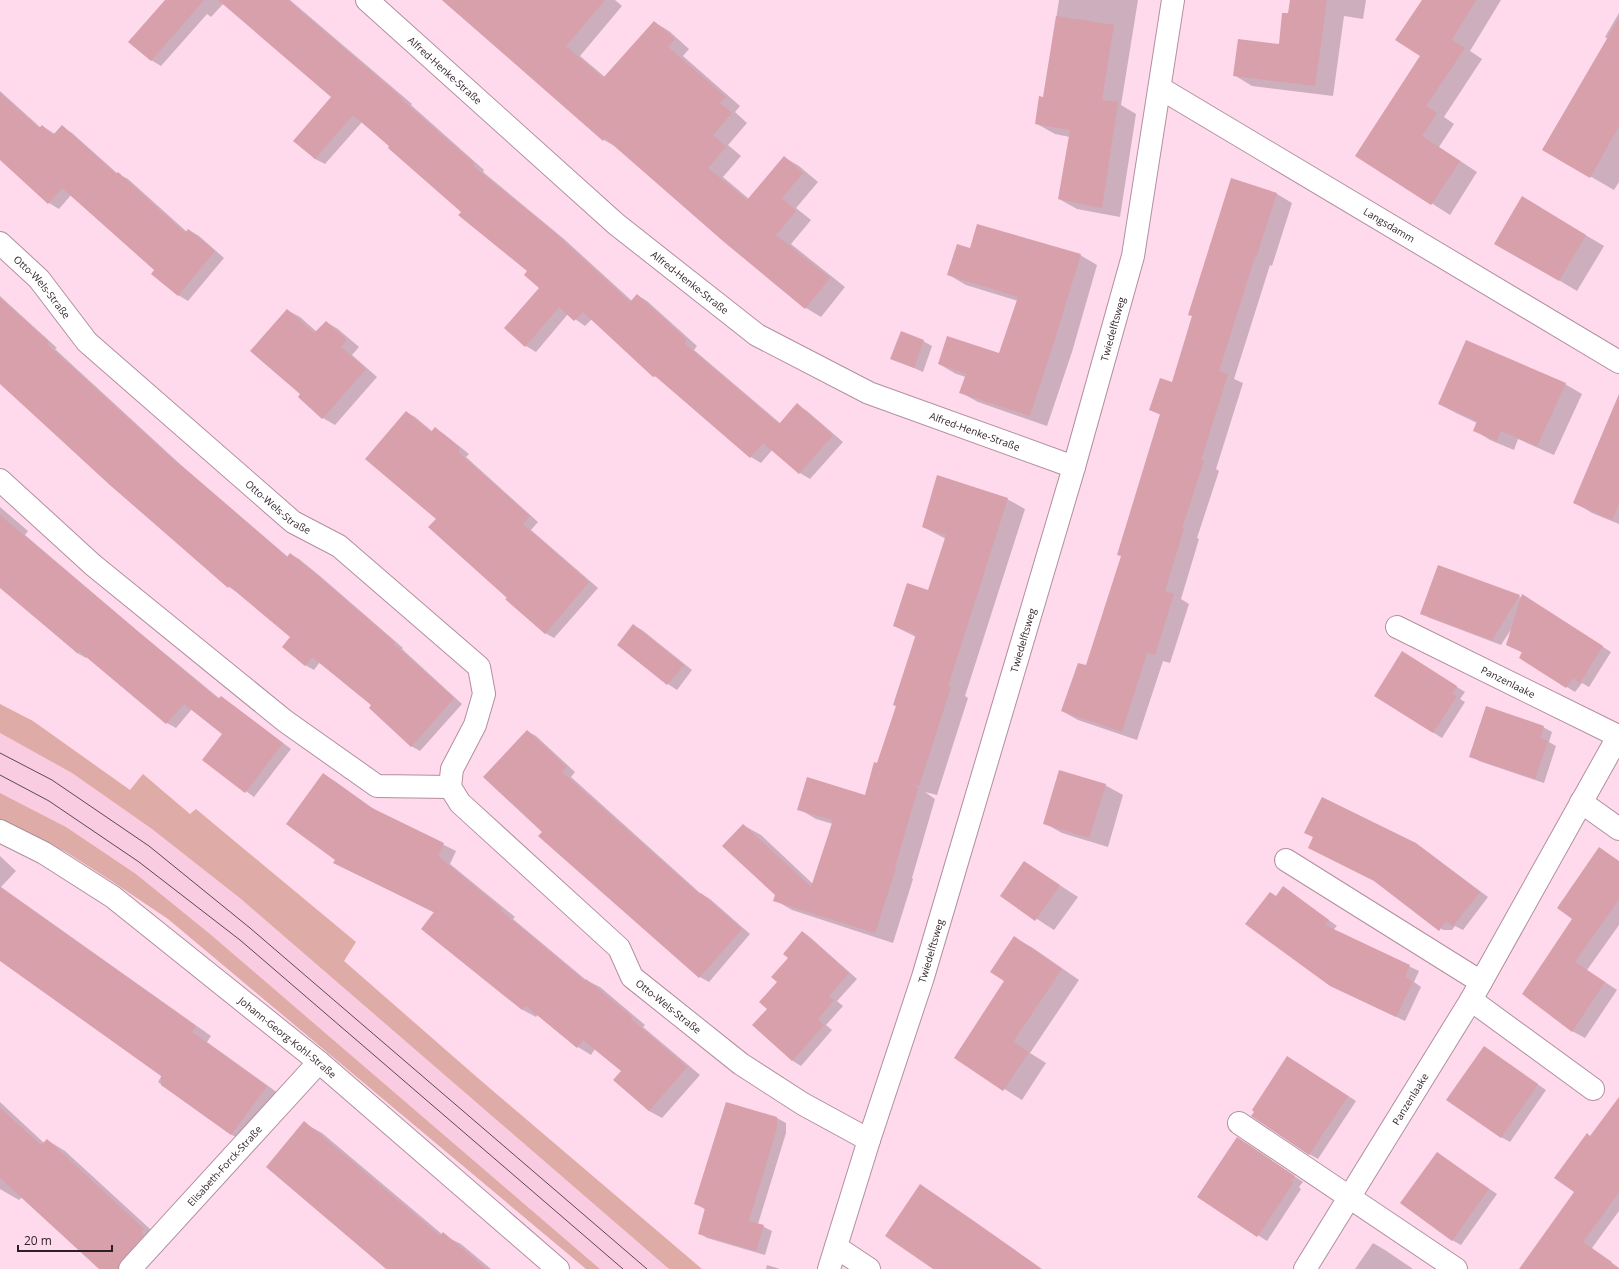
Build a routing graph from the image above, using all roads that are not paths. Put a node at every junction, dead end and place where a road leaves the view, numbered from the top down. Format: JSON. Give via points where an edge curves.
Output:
{"nodes":[{"id":1,"x":367,"y":0,"type":"edge"},
{"id":2,"x":1173,"y":0,"type":"edge"},
{"id":3,"x":1160,"y":88,"type":"junction"},
{"id":4,"x":0,"y":243,"type":"edge"},
{"id":5,"x":1619,"y":362,"type":"edge"},
{"id":6,"x":1074,"y":467,"type":"junction"},
{"id":7,"x":0,"y":480,"type":"edge"},
{"id":8,"x":1397,"y":627,"type":"dead end"},
{"id":9,"x":1619,"y":736,"type":"edge"},
{"id":10,"x":450,"y":787,"type":"junction"},
{"id":11,"x":1581,"y":802,"type":"junction"},
{"id":12,"x":1619,"y":829,"type":"edge"},
{"id":13,"x":0,"y":831,"type":"edge"},
{"id":14,"x":1286,"y":860,"type":"dead end"},
{"id":15,"x":1476,"y":991,"type":"junction"},
{"id":16,"x":319,"y":1062,"type":"junction"},
{"id":17,"x":1593,"y":1089,"type":"dead end"},
{"id":18,"x":1238,"y":1123,"type":"dead end"},
{"id":19,"x":869,"y":1140,"type":"junction"},
{"id":20,"x":1350,"y":1197,"type":"junction"},
{"id":21,"x":836,"y":1247,"type":"junction"},
{"id":22,"x":130,"y":1269,"type":"edge"},
{"id":23,"x":558,"y":1269,"type":"edge"},
{"id":24,"x":829,"y":1269,"type":"edge"},
{"id":25,"x":869,"y":1269,"type":"edge"},
{"id":26,"x":1305,"y":1269,"type":"edge"},
{"id":27,"x":1456,"y":1269,"type":"edge"}],
"edges":[{"from":1,"to":6,"type":"street","name":"Alfred-Henke-Straße","via":[[616,224],[757,335],[869,393]]},
{"from":2,"to":3,"type":"street","name":"Twiedelftsweg"},
{"from":3,"to":5,"type":"street","name":"Langsdamm"},
{"from":3,"to":6,"type":"street","name":"Twiedelftsweg","via":[[1133,256]]},
{"from":4,"to":10,"type":"street","name":"Otto-Wels-Straße","via":[[39,279],[87,342],[293,522],[339,546],[479,667],[484,694],[475,725],[452,769]]},
{"from":6,"to":19,"type":"street","name":"Twiedelftsweg","via":[[923,977]]},
{"from":7,"to":10,"type":"street","via":[[93,565],[273,711],[377,786]]},
{"from":8,"to":9,"type":"street","name":"Panzenlaake"},
{"from":9,"to":11,"type":"street","name":"Panzenlaake"},
{"from":10,"to":19,"type":"street","name":"Otto-Wels-Straße","via":[[460,803],[619,948],[632,978],[741,1064],[803,1104]]},
{"from":11,"to":12,"type":"street"},
{"from":11,"to":15,"type":"street","name":"Panzenlaake"},
{"from":13,"to":16,"type":"street","name":"Johann-Georg-Kohl-Straße","via":[[44,853],[113,897]]},
{"from":14,"to":15,"type":"street"},
{"from":15,"to":17,"type":"street"},
{"from":15,"to":20,"type":"street","name":"Panzenlaake"},
{"from":16,"to":22,"type":"street","name":"Elisabeth-Forck-Straße"},
{"from":16,"to":23,"type":"street","name":"Johann-Georg-Kohl-Straße"},
{"from":18,"to":20,"type":"street"},
{"from":19,"to":21,"type":"street","name":"Twiedelftsweg"},
{"from":20,"to":26,"type":"street","name":"Panzenlaake"},
{"from":20,"to":27,"type":"street"},
{"from":21,"to":24,"type":"street","name":"Twiedelftsweg"},
{"from":21,"to":25,"type":"street"}]}
